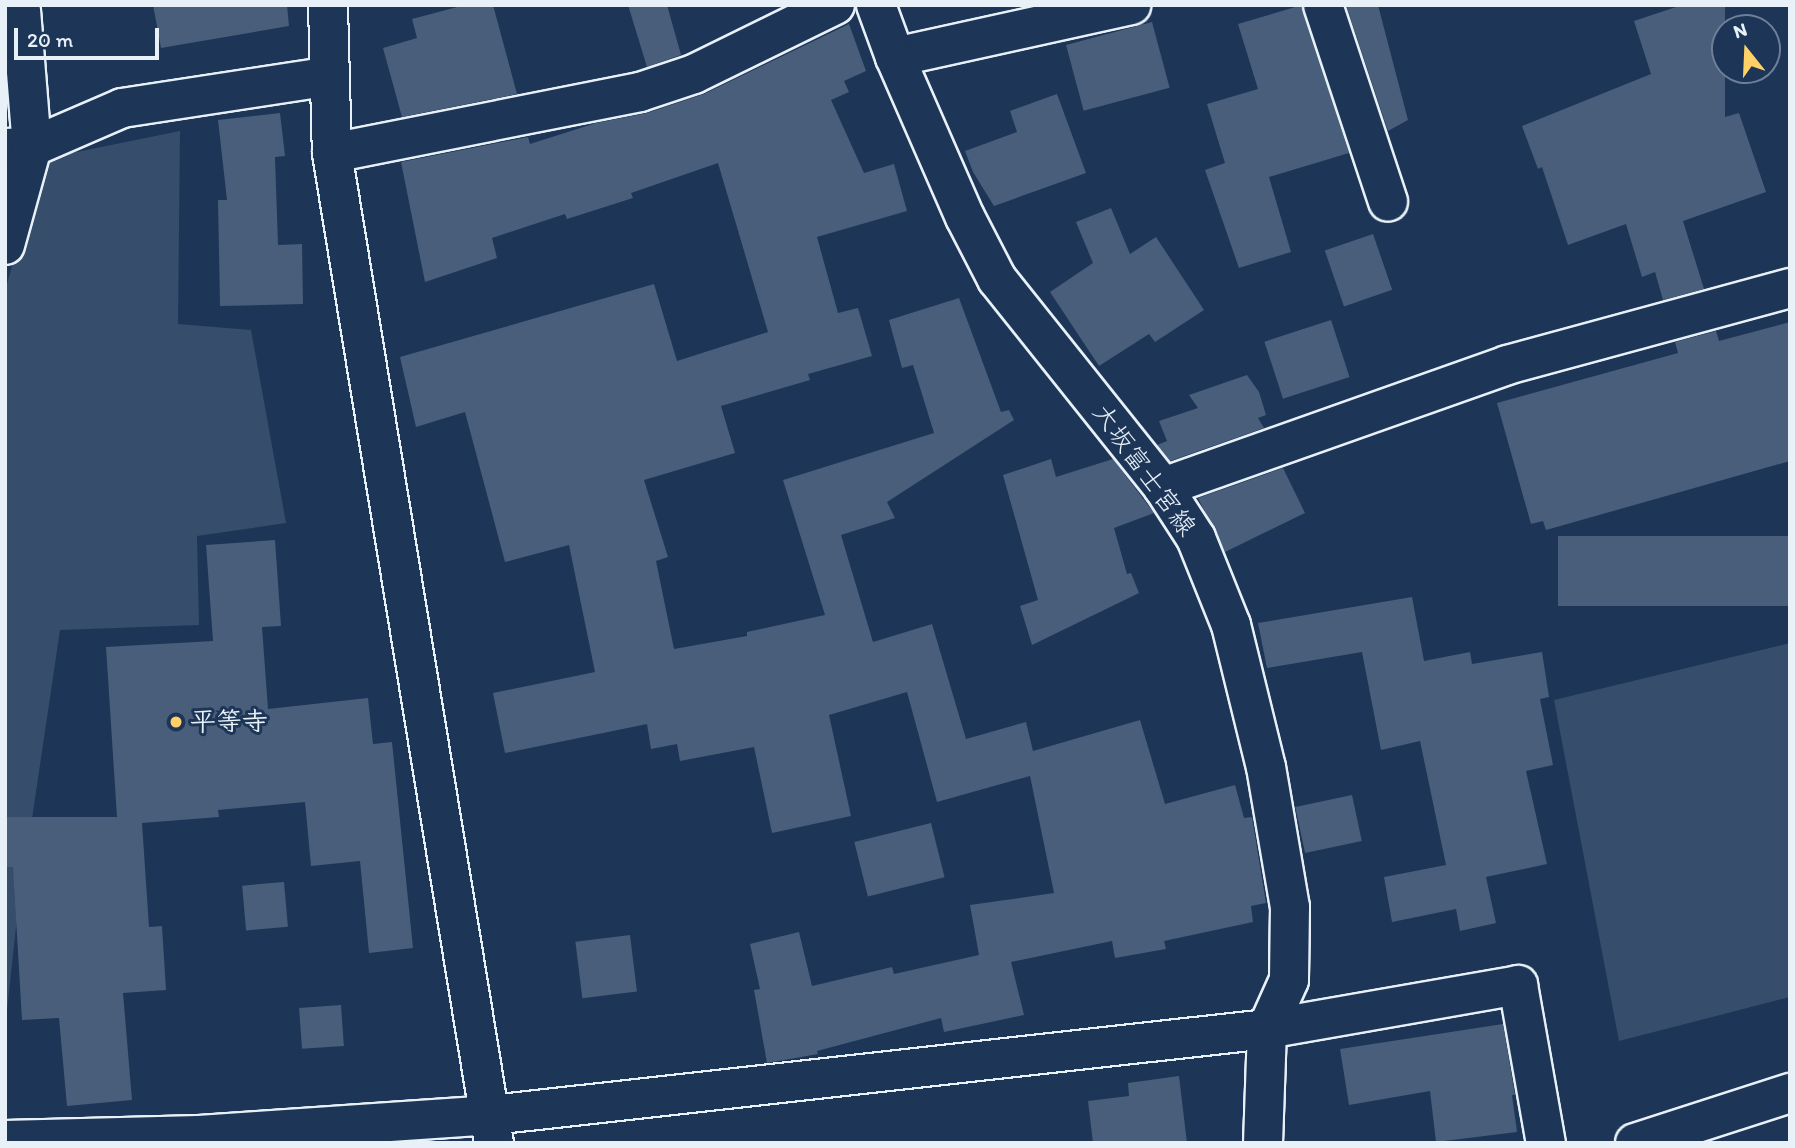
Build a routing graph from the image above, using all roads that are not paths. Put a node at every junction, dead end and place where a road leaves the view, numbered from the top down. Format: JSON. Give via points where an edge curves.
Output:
{"nodes":[{"id":1,"x":328,"y":5,"type":"edge"},
{"id":2,"x":835,"y":5,"type":"edge"},
{"id":3,"x":876,"y":5,"type":"edge"},
{"id":4,"x":1131,"y":5,"type":"edge"},
{"id":5,"x":1323,"y":5,"type":"edge"},
{"id":6,"x":21,"y":10,"type":"dead end"},
{"id":7,"x":895,"y":57,"type":"junction"},
{"id":8,"x":330,"y":76,"type":"junction"},
{"id":9,"x":19,"y":147,"type":"edge"},
{"id":10,"x":332,"y":153,"type":"junction"},
{"id":11,"x":1388,"y":202,"type":"dead end"},
{"id":12,"x":5,"y":245,"type":"edge"},
{"id":13,"x":1790,"y":288,"type":"edge"},
{"id":14,"x":1163,"y":487,"type":"junction"},
{"id":15,"x":1267,"y":1029,"type":"junction"},
{"id":16,"x":1790,"y":1093,"type":"edge"},
{"id":17,"x":493,"y":1129,"type":"edge"},
{"id":18,"x":199,"y":1139,"type":"edge"},
{"id":19,"x":5,"y":1140,"type":"edge"},
{"id":20,"x":1263,"y":1143,"type":"edge"},
{"id":21,"x":1546,"y":1143,"type":"edge"},
{"id":22,"x":1636,"y":1143,"type":"edge"}],
"edges":[{"from":1,"to":8,"type":"street"},
{"from":2,"to":10,"type":"street","via":[[694,74],[640,92]]},
{"from":3,"to":7,"type":"street","name":"大坂富士宮線"},
{"from":4,"to":7,"type":"street"},
{"from":5,"to":11,"type":"street"},
{"from":6,"to":9,"type":"street"},
{"from":7,"to":14,"type":"street","name":"大坂富士宮線","via":[[997,279]]},
{"from":8,"to":9,"type":"street","via":[[122,108]]},
{"from":8,"to":10,"type":"street"},
{"from":9,"to":12,"type":"street"},
{"from":10,"to":17,"type":"street"},
{"from":13,"to":14,"type":"street","via":[[1507,365]]},
{"from":14,"to":15,"type":"street","name":"大坂富士宮線","via":[[1196,538],[1231,625],[1266,767],[1290,907],[1289,980]]},
{"from":15,"to":17,"type":"street"},
{"from":15,"to":20,"type":"street","name":"大坂富士宮線"},
{"from":15,"to":21,"type":"street","via":[[1518,985]]},
{"from":16,"to":22,"type":"street"},
{"from":17,"to":18,"type":"street"},
{"from":18,"to":19,"type":"street"}]}
